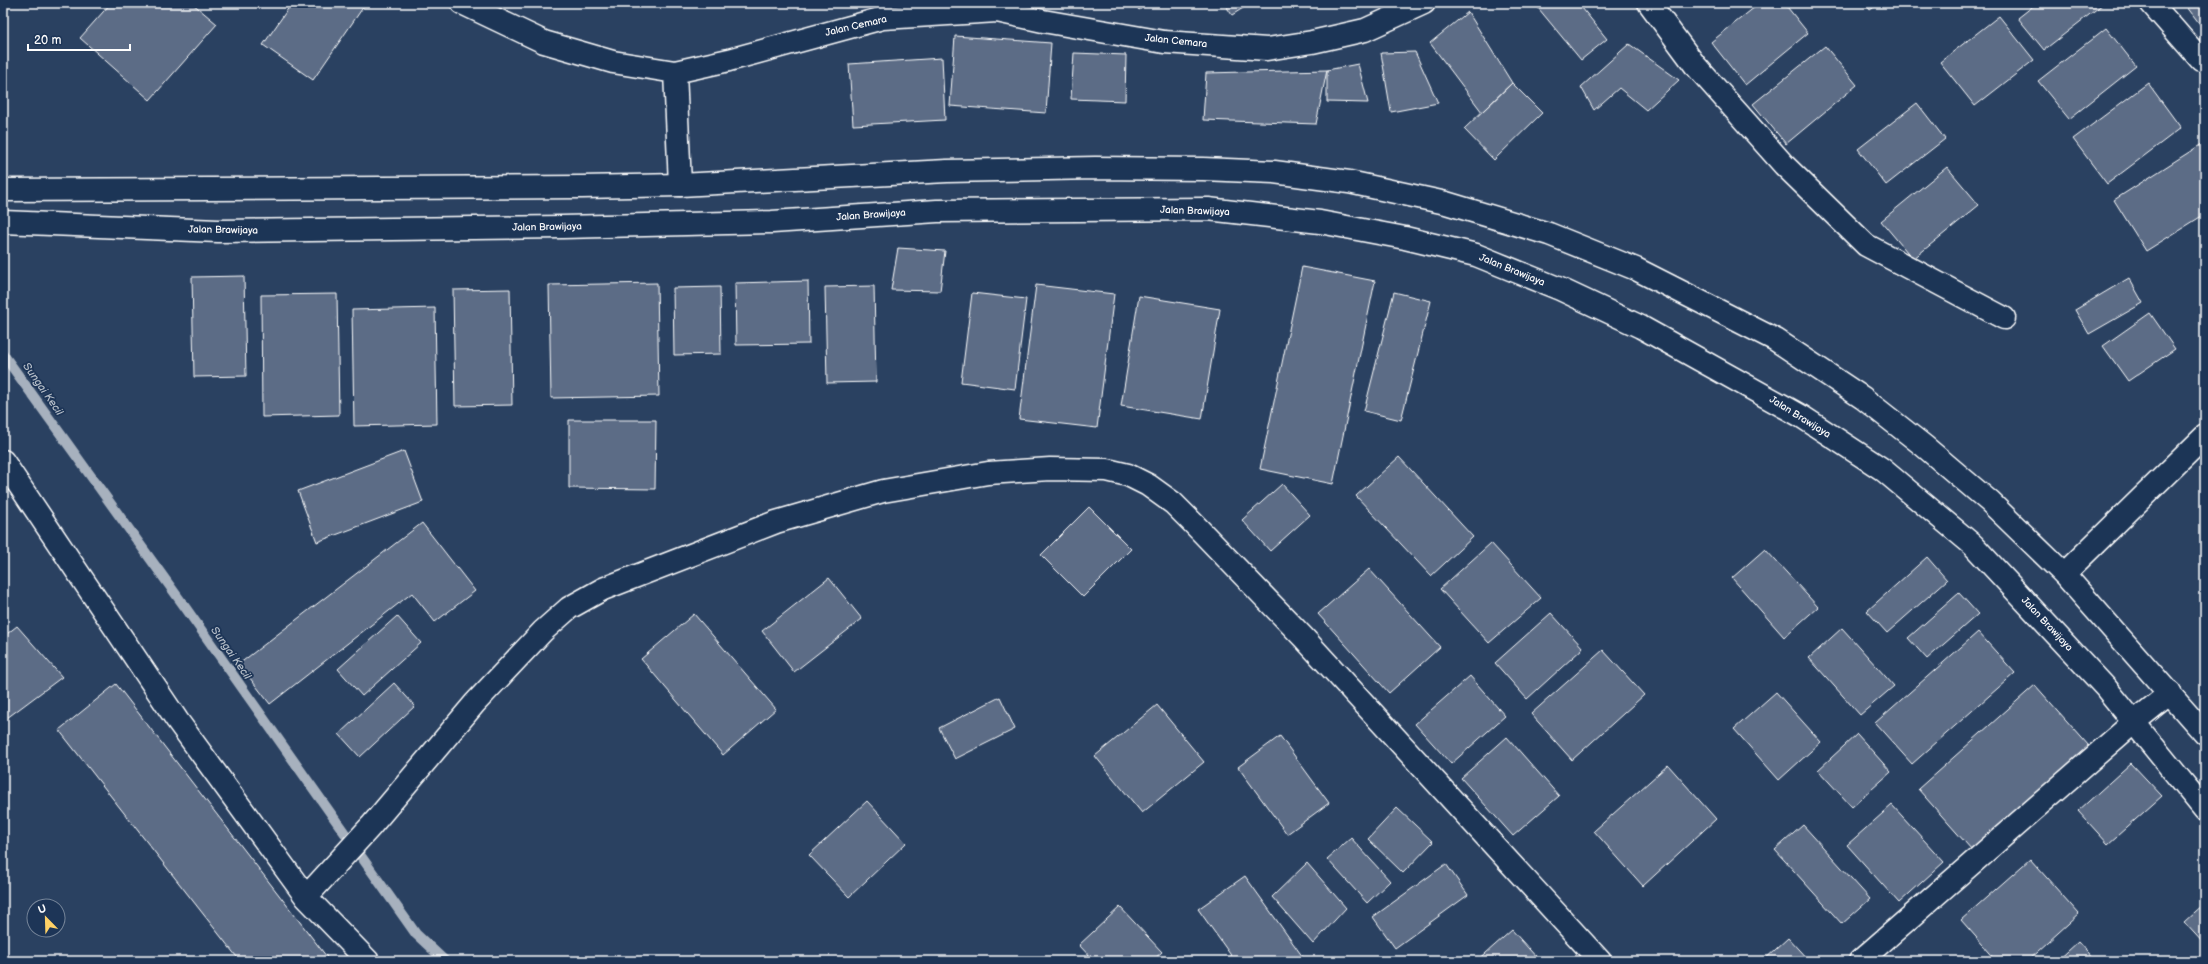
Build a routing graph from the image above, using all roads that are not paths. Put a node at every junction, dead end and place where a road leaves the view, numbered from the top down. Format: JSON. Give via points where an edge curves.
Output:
{"nodes":[{"id":1,"x":462,"y":3,"type":"edge"},
{"id":2,"x":1424,"y":3,"type":"edge"},
{"id":3,"x":1649,"y":3,"type":"edge"},
{"id":4,"x":2151,"y":3,"type":"edge"},
{"id":5,"x":996,"y":7,"type":"edge"},
{"id":6,"x":2201,"y":60,"type":"dead end"},
{"id":7,"x":675,"y":72,"type":"junction"},
{"id":8,"x":680,"y":185,"type":"junction"},
{"id":9,"x":11,"y":190,"type":"edge"},
{"id":10,"x":7,"y":222,"type":"edge"},
{"id":11,"x":2004,"y":318,"type":"dead end"},
{"id":12,"x":2205,"y":436,"type":"edge"},
{"id":13,"x":3,"y":460,"type":"edge"},
{"id":14,"x":2064,"y":574,"type":"junction"},
{"id":15,"x":2170,"y":693,"type":"junction"},
{"id":16,"x":2134,"y":722,"type":"junction"},
{"id":17,"x":2205,"y":734,"type":"edge"},
{"id":18,"x":2205,"y":810,"type":"edge"},
{"id":19,"x":306,"y":897,"type":"junction"},
{"id":20,"x":368,"y":961,"type":"edge"},
{"id":21,"x":1600,"y":961,"type":"edge"},
{"id":22,"x":1860,"y":961,"type":"edge"}],
"edges":[{"from":1,"to":7,"type":"main road","name":"Jalan Cemara","via":[[544,42],[613,62]]},
{"from":2,"to":5,"type":"main road","name":"Jalan Cemara","via":[[1365,30],[1267,49],[1164,42],[1043,21]]},
{"from":3,"to":11,"type":"main road","via":[[1695,65],[1784,165],[1866,245]]},
{"from":4,"to":6,"type":"main road"},
{"from":5,"to":7,"type":"main road","name":"Jalan Cemara","via":[[883,18]]},
{"from":7,"to":8,"type":"main road"},
{"from":8,"to":9,"type":"main road"},
{"from":8,"to":14,"type":"main road","via":[[947,171],[1203,169],[1274,172],[1350,182],[1446,203],[1549,234],[1636,269],[1776,340],[1863,398],[1924,446],[1990,502]]},
{"from":10,"to":16,"type":"main road","name":"Jalan Brawijaya","via":[[257,231],[772,222],[937,211],[1208,209],[1320,222],[1405,238],[1476,255],[1560,289],[1641,327],[1801,416],[1882,469],[1973,545],[2106,688]]},
{"from":12,"to":14,"type":"main road"},
{"from":13,"to":19,"type":"main road","via":[[177,720]]},
{"from":14,"to":15,"type":"main road"},
{"from":15,"to":16,"type":"main road"},
{"from":15,"to":17,"type":"main road"},
{"from":16,"to":18,"type":"main road","name":"Jalan Brawijaya"},
{"from":16,"to":22,"type":"main road"},
{"from":19,"to":20,"type":"main road"},
{"from":19,"to":21,"type":"main road","via":[[371,826],[475,703],[543,631],[569,608],[602,589],[776,522],[883,491],[988,473],[1050,469],[1107,470],[1128,475],[1148,485],[1193,523],[1303,637]]}]}
